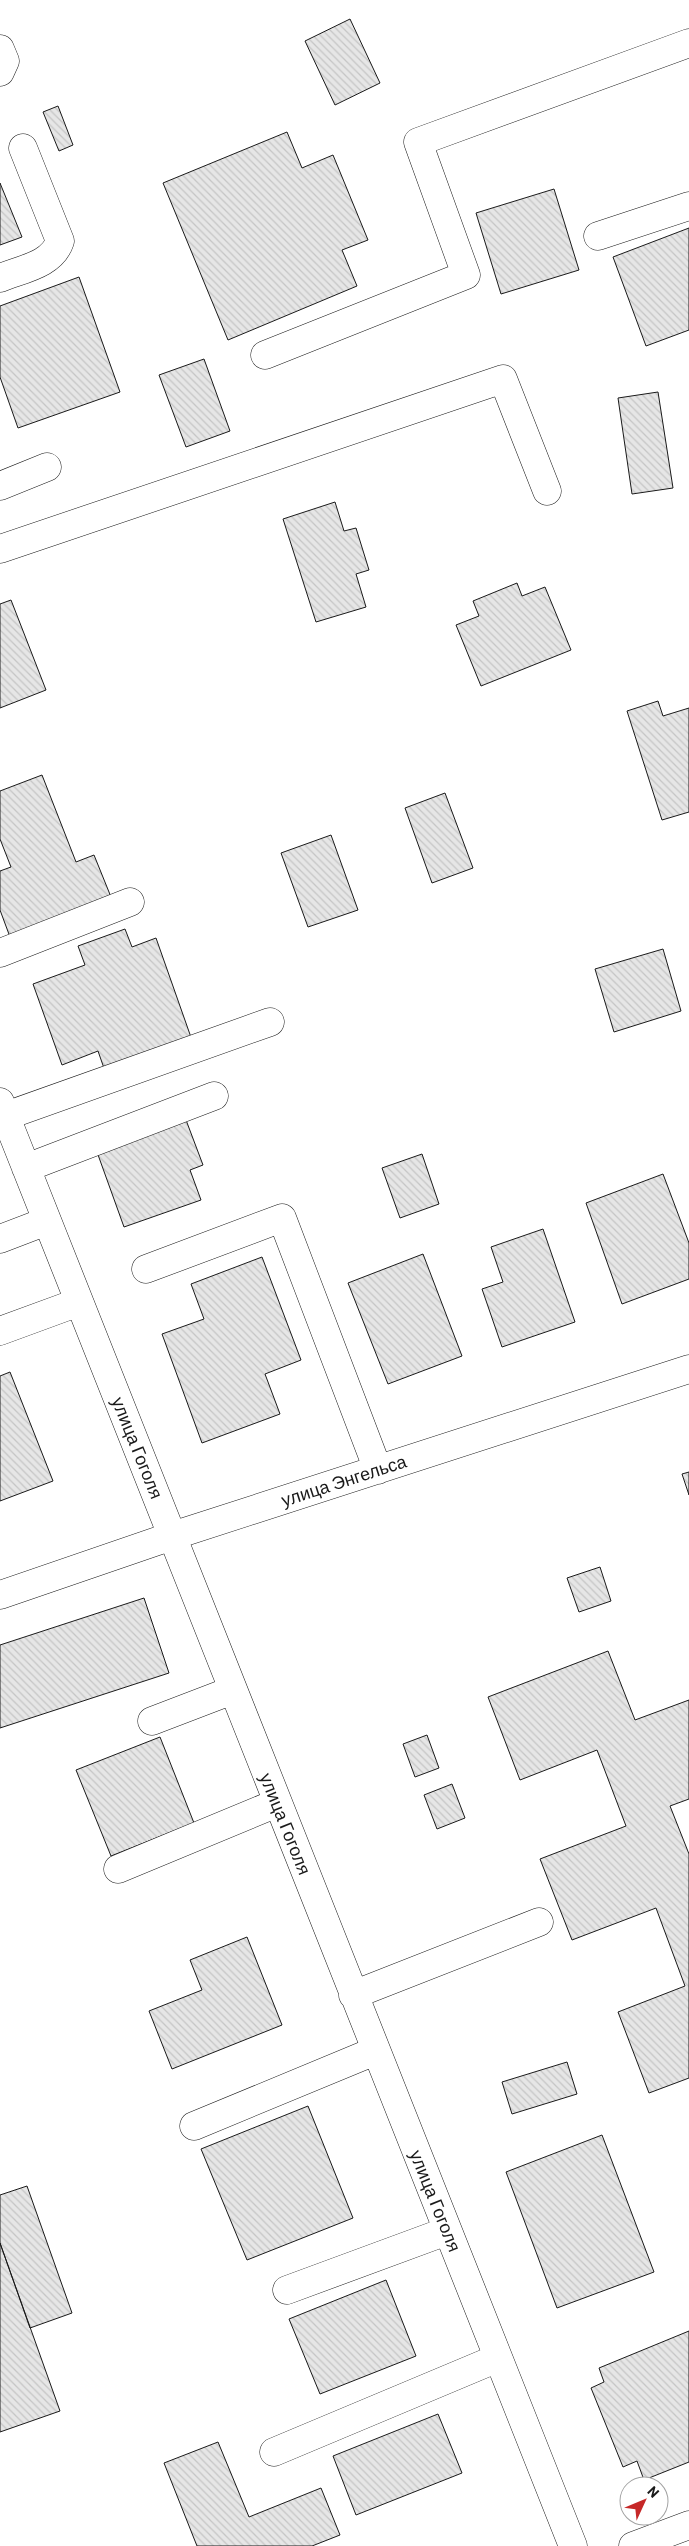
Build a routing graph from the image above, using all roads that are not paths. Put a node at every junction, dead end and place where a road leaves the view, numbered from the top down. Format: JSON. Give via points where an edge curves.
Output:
{"nodes":[{"id":1,"x":689,"y":42,"type":"edge"},
{"id":2,"x":0,"y":49,"type":"edge"},
{"id":3,"x":0,"y":72,"type":"edge"},
{"id":4,"x":23,"y":148,"type":"dead end"},
{"id":5,"x":689,"y":206,"type":"edge"},
{"id":6,"x":598,"y":236,"type":"dead end"},
{"id":7,"x":0,"y":278,"type":"edge"},
{"id":8,"x":265,"y":355,"type":"dead end"},
{"id":9,"x":48,"y":467,"type":"dead end"},
{"id":10,"x":2,"y":479,"type":"edge"},
{"id":11,"x":547,"y":492,"type":"dead end"},
{"id":12,"x":0,"y":549,"type":"edge"},
{"id":13,"x":130,"y":902,"type":"dead end"},
{"id":14,"x":0,"y":953,"type":"edge"},
{"id":15,"x":270,"y":1022,"type":"dead end"},
{"id":16,"x":214,"y":1096,"type":"dead end"},
{"id":17,"x":2,"y":1112,"type":"edge"},
{"id":18,"x":26,"y":1168,"type":"junction"},
{"id":19,"x":47,"y":1221,"type":"junction"},
{"id":20,"x":0,"y":1239,"type":"edge"},
{"id":21,"x":146,"y":1269,"type":"dead end"},
{"id":22,"x":79,"y":1302,"type":"junction"},
{"id":23,"x":0,"y":1331,"type":"edge"},
{"id":24,"x":689,"y":1369,"type":"edge"},
{"id":25,"x":378,"y":1470,"type":"junction"},
{"id":26,"x":172,"y":1536,"type":"junction"},
{"id":27,"x":0,"y":1595,"type":"edge"},
{"id":28,"x":233,"y":1690,"type":"junction"},
{"id":29,"x":152,"y":1721,"type":"dead end"},
{"id":30,"x":277,"y":1803,"type":"junction"},
{"id":31,"x":118,"y":1868,"type":"dead end"},
{"id":32,"x":539,"y":1922,"type":"dead end"},
{"id":33,"x":353,"y":1995,"type":"junction"},
{"id":34,"x":375,"y":2051,"type":"junction"},
{"id":35,"x":194,"y":2126,"type":"dead end"},
{"id":36,"x":447,"y":2231,"type":"junction"},
{"id":37,"x":287,"y":2290,"type":"dead end"},
{"id":38,"x":498,"y":2358,"type":"junction"},
{"id":39,"x":274,"y":2452,"type":"dead end"},
{"id":40,"x":689,"y":2525,"type":"edge"},
{"id":41,"x":573,"y":2546,"type":"edge"},
{"id":42,"x":634,"y":2546,"type":"edge"}],
"edges":[{"from":1,"to":8,"type":"street","via":[[418,142],[466,275]]},
{"from":2,"to":3,"type":"street","via":[[6,61]]},
{"from":4,"to":7,"type":"street","via":[[60,241],[56,252],[47,260]]},
{"from":5,"to":6,"type":"street"},
{"from":9,"to":10,"type":"street"},
{"from":11,"to":12,"type":"street","via":[[503,379]]},
{"from":13,"to":14,"type":"street"},
{"from":15,"to":17,"type":"street"},
{"from":16,"to":18,"type":"street"},
{"from":17,"to":18,"type":"street","name":"улица Гоголя"},
{"from":18,"to":19,"type":"street","name":"улица Гоголя"},
{"from":19,"to":20,"type":"street"},
{"from":19,"to":22,"type":"street","name":"улица Гоголя"},
{"from":21,"to":25,"type":"street","via":[[282,1218]]},
{"from":22,"to":23,"type":"street"},
{"from":22,"to":26,"type":"street","name":"улица Гоголя"},
{"from":24,"to":25,"type":"street","name":"улица Энгельса"},
{"from":25,"to":26,"type":"street","name":"улица Энгельса"},
{"from":26,"to":27,"type":"street","name":"улица Энгельса"},
{"from":26,"to":28,"type":"street","name":"улица Гоголя"},
{"from":28,"to":29,"type":"street"},
{"from":28,"to":30,"type":"street","name":"улица Гоголя"},
{"from":30,"to":31,"type":"street"},
{"from":30,"to":33,"type":"street","name":"улица Гоголя"},
{"from":32,"to":33,"type":"street"},
{"from":33,"to":34,"type":"street","name":"улица Гоголя"},
{"from":34,"to":35,"type":"street"},
{"from":34,"to":36,"type":"street","name":"улица Гоголя"},
{"from":36,"to":37,"type":"street"},
{"from":36,"to":38,"type":"street","name":"улица Гоголя"},
{"from":38,"to":39,"type":"street"},
{"from":38,"to":41,"type":"street","name":"улица Гоголя"},
{"from":40,"to":42,"type":"street"}]}
